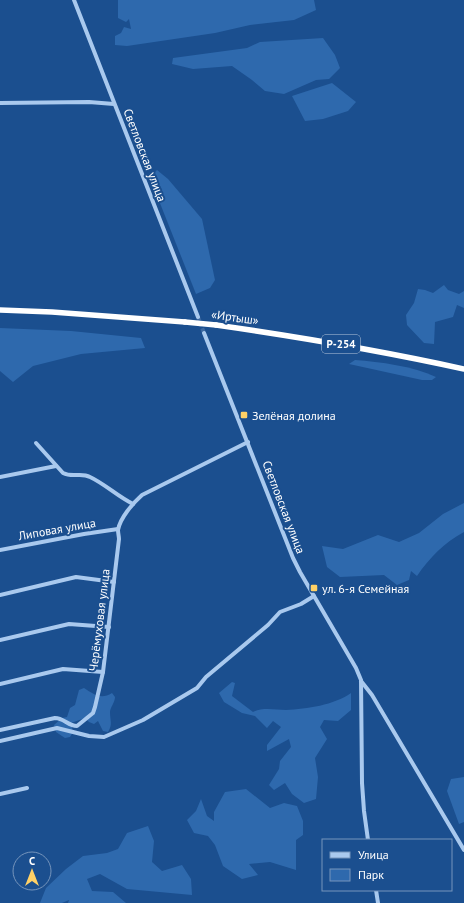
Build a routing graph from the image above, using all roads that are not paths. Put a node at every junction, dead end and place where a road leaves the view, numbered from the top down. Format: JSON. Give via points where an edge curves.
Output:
{"nodes":[{"id":1,"x":74,"y":0,"type":"edge"},
{"id":2,"x":0,"y":103,"type":"edge"},
{"id":3,"x":114,"y":104,"type":"junction"},
{"id":4,"x":0,"y":310,"type":"edge"},
{"id":5,"x":198,"y":318,"type":"tunnel mouth"},
{"id":6,"x":204,"y":333,"type":"tunnel mouth"},
{"id":7,"x":464,"y":369,"type":"edge"},
{"id":8,"x":248,"y":442,"type":"junction"},
{"id":9,"x":36,"y":443,"type":"dead end"},
{"id":10,"x":56,"y":466,"type":"junction"},
{"id":11,"x":0,"y":477,"type":"edge"},
{"id":12,"x":133,"y":504,"type":"junction"},
{"id":13,"x":118,"y":529,"type":"junction"},
{"id":14,"x":0,"y":550,"type":"edge"},
{"id":15,"x":114,"y":582,"type":"junction"},
{"id":16,"x":0,"y":595,"type":"edge"},
{"id":17,"x":314,"y":596,"type":"junction"},
{"id":18,"x":108,"y":627,"type":"junction"},
{"id":19,"x":0,"y":640,"type":"edge"},
{"id":20,"x":103,"y":672,"type":"junction"},
{"id":21,"x":361,"y":680,"type":"junction"},
{"id":22,"x":0,"y":684,"type":"edge"},
{"id":23,"x":0,"y":730,"type":"edge"},
{"id":24,"x":0,"y":741,"type":"edge"},
{"id":25,"x":27,"y":788,"type":"dead end"},
{"id":26,"x":0,"y":794,"type":"edge"},
{"id":27,"x":368,"y":839,"type":"edge"},
{"id":28,"x":464,"y":850,"type":"edge"},
{"id":29,"x":376,"y":891,"type":"edge"},
{"id":30,"x":378,"y":903,"type":"edge"}],
"edges":[{"from":1,"to":3,"type":"street","name":"Светловская улица"},
{"from":2,"to":3,"type":"street"},
{"from":3,"to":5,"type":"street","name":"Светловская улица"},
{"from":4,"to":7,"type":"highway","name":"«Иртыш»","number":"Р-254","bridge":true,"via":[[216,325],[385,352]]},
{"from":6,"to":8,"type":"street","name":"Светловская улица"},
{"from":8,"to":12,"type":"street","via":[[142,495]]},
{"from":8,"to":17,"type":"street","name":"Светловская улица","via":[[293,558]]},
{"from":9,"to":10,"type":"street"},
{"from":10,"to":11,"type":"street"},
{"from":10,"to":12,"type":"street","via":[[69,476],[89,476]]},
{"from":12,"to":13,"type":"street"},
{"from":13,"to":14,"type":"street","name":"Липовая улица"},
{"from":13,"to":15,"type":"street","name":"Черёмуховая улица"},
{"from":15,"to":16,"type":"street","via":[[76,577]]},
{"from":15,"to":18,"type":"street","name":"Черёмуховая улица"},
{"from":17,"to":21,"type":"street","name":"Светловская улица"},
{"from":17,"to":24,"type":"street","via":[[280,612],[206,677],[197,688],[143,720],[104,737],[53,728]]},
{"from":18,"to":19,"type":"street","via":[[69,624]]},
{"from":18,"to":20,"type":"street","name":"Черёмуховая улица"},
{"from":20,"to":22,"type":"street","via":[[63,669]]},
{"from":20,"to":23,"type":"street","name":"Черёмуховая улица","via":[[93,713],[77,726],[55,718]]},
{"from":21,"to":27,"type":"street","via":[[362,784]]},
{"from":21,"to":28,"type":"street"},
{"from":25,"to":26,"type":"street"},
{"from":29,"to":30,"type":"street"}]}
